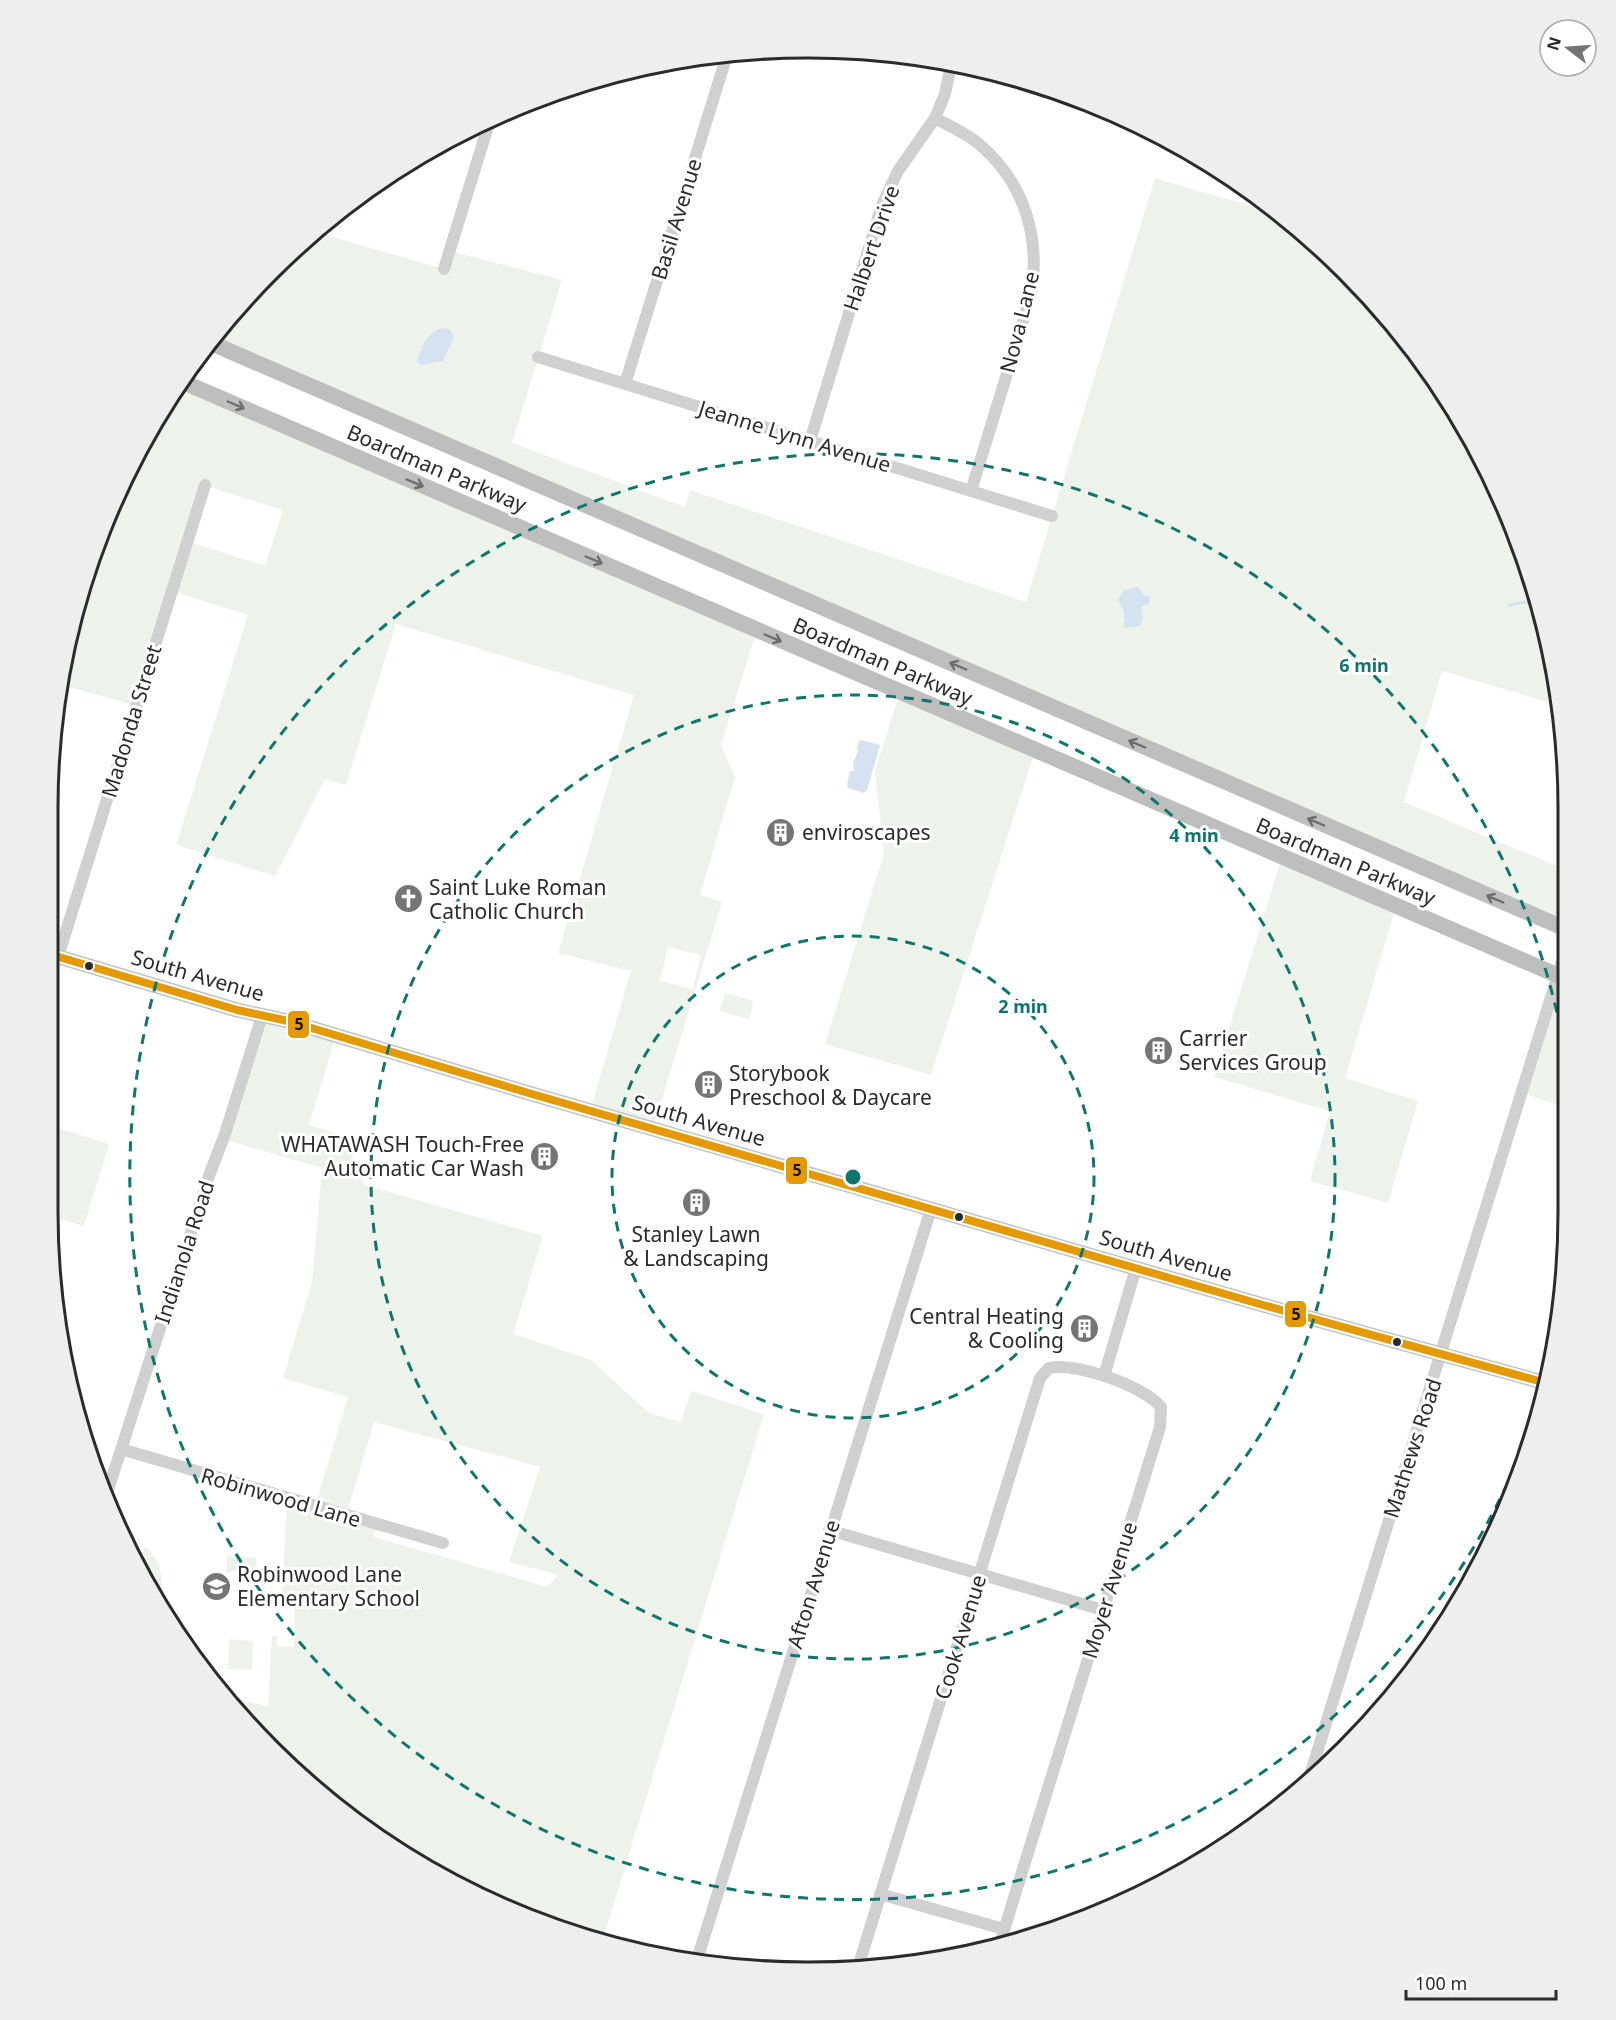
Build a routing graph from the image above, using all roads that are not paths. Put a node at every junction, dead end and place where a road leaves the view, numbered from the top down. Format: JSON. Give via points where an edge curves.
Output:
{"nodes":[{"id":1,"x":724,"y":64,"type":"edge"},
{"id":2,"x":950,"y":72,"type":"edge"},
{"id":3,"x":935,"y":118,"type":"junction"},
{"id":4,"x":486,"y":132,"type":"edge"},
{"id":5,"x":444,"y":269,"type":"dead end"},
{"id":6,"x":218,"y":346,"type":"edge"},
{"id":7,"x":538,"y":357,"type":"dead end"},
{"id":8,"x":625,"y":384,"type":"junction"},
{"id":9,"x":190,"y":385,"type":"edge"},
{"id":10,"x":810,"y":441,"type":"junction"},
{"id":11,"x":205,"y":485,"type":"dead end"},
{"id":12,"x":971,"y":491,"type":"junction"},
{"id":13,"x":1052,"y":516,"type":"dead end"},
{"id":14,"x":1558,"y":925,"type":"edge"},
{"id":15,"x":58,"y":941,"type":"edge"},
{"id":16,"x":58,"y":957,"type":"edge"},
{"id":17,"x":1558,"y":975,"type":"edge"},
{"id":18,"x":1558,"y":976,"type":"edge"},
{"id":19,"x":262,"y":1016,"type":"junction"},
{"id":20,"x":931,"y":1209,"type":"junction"},
{"id":21,"x":1136,"y":1268,"type":"junction"},
{"id":22,"x":1442,"y":1354,"type":"junction"},
{"id":23,"x":1104,"y":1376,"type":"junction"},
{"id":24,"x":1538,"y":1381,"type":"edge"},
{"id":25,"x":121,"y":1449,"type":"junction"},
{"id":26,"x":110,"y":1484,"type":"edge"},
{"id":27,"x":830,"y":1530,"type":"junction"},
{"id":28,"x":442,"y":1543,"type":"dead end"},
{"id":29,"x":980,"y":1574,"type":"junction"},
{"id":30,"x":1103,"y":1610,"type":"junction"},
{"id":31,"x":1313,"y":1766,"type":"edge"},
{"id":32,"x":880,"y":1894,"type":"junction"},
{"id":33,"x":1004,"y":1929,"type":"junction"},
{"id":34,"x":1002,"y":1936,"type":"edge"},
{"id":35,"x":699,"y":1953,"type":"edge"},
{"id":36,"x":860,"y":1960,"type":"edge"}],
"edges":[{"from":1,"to":8,"type":"street","name":"Basil Avenue"},
{"from":2,"to":3,"type":"street","name":"Halbert Drive"},
{"from":3,"to":10,"type":"street","name":"Halbert Drive","via":[[898,171],[882,205]]},
{"from":3,"to":12,"type":"street","name":"Nova Lane","via":[[977,143],[1006,173],[1023,202],[1034,244],[1030,299]]},
{"from":4,"to":5,"type":"street"},
{"from":14,"to":6,"type":"highway","name":"Boardman Parkway","one_way":true},
{"from":7,"to":8,"type":"street","name":"Jeanne Lynn Avenue"},
{"from":8,"to":10,"type":"street","name":"Jeanne Lynn Avenue"},
{"from":9,"to":18,"type":"highway","name":"Boardman Parkway","one_way":true},
{"from":10,"to":12,"type":"street","name":"Jeanne Lynn Avenue"},
{"from":11,"to":15,"type":"street","name":"Madonda Street"},
{"from":12,"to":13,"type":"street","name":"Jeanne Lynn Avenue"},
{"from":16,"to":19,"type":"main road","name":"South Avenue"},
{"from":17,"to":22,"type":"street","name":"Mathews Road"},
{"from":19,"to":20,"type":"main road","name":"South Avenue"},
{"from":19,"to":25,"type":"street","name":"Indianola Road"},
{"from":20,"to":21,"type":"main road","name":"South Avenue"},
{"from":20,"to":27,"type":"street","name":"Afton Avenue"},
{"from":21,"to":22,"type":"main road","name":"South Avenue"},
{"from":21,"to":23,"type":"street"},
{"from":22,"to":24,"type":"main road","name":"South Avenue"},
{"from":22,"to":31,"type":"street","name":"Mathews Road"},
{"from":23,"to":29,"type":"street","name":"Cook Avenue","via":[[1056,1366],[1040,1378]]},
{"from":23,"to":30,"type":"street","name":"Moyer Avenue","via":[[1156,1400],[1162,1416]]},
{"from":25,"to":26,"type":"street","name":"Indianola Road"},
{"from":25,"to":28,"type":"street","name":"Robinwood Lane"},
{"from":27,"to":29,"type":"street"},
{"from":27,"to":35,"type":"street","name":"Afton Avenue"},
{"from":29,"to":30,"type":"street"},
{"from":29,"to":32,"type":"street","name":"Cook Avenue"},
{"from":30,"to":33,"type":"street","name":"Moyer Avenue"},
{"from":32,"to":33,"type":"street"},
{"from":32,"to":36,"type":"street","name":"Cook Avenue"},
{"from":33,"to":34,"type":"street","name":"Moyer Avenue"}]}
